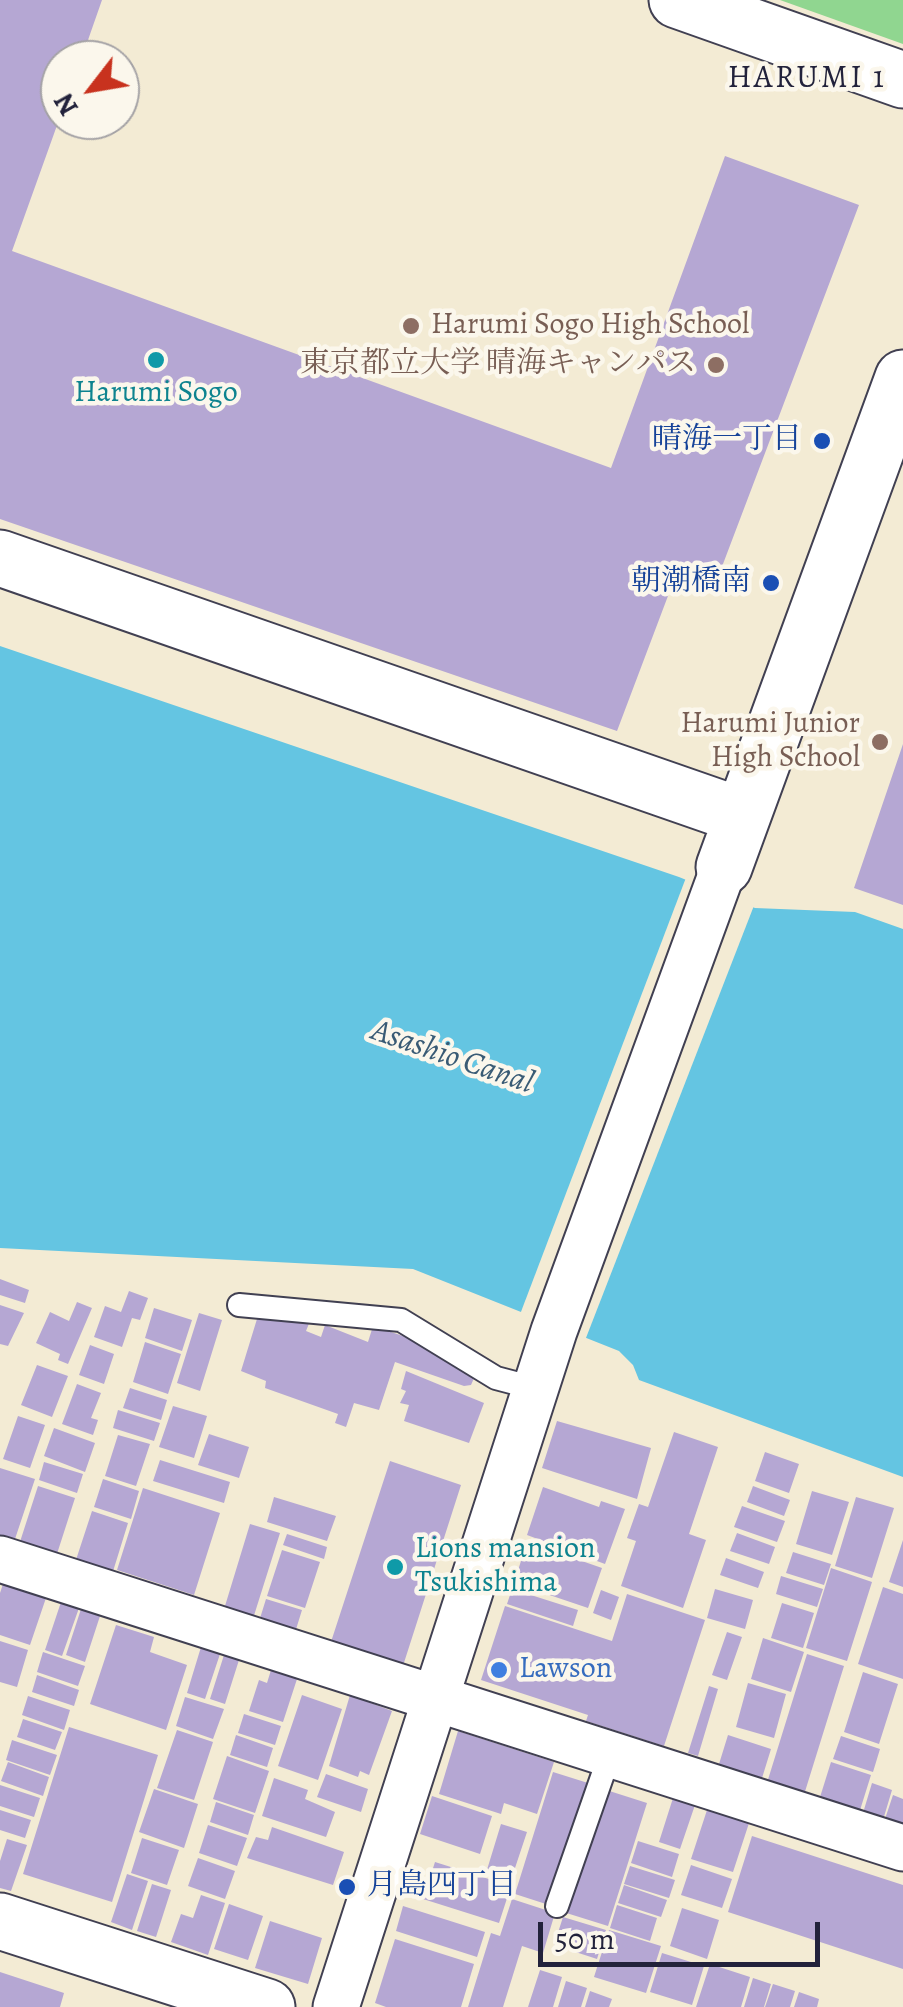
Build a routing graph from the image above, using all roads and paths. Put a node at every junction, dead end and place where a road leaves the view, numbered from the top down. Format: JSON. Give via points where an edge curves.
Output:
{"nodes":[{"id":1,"x":677,"y":0,"type":"edge"},
{"id":2,"x":903,"y":80,"type":"edge"},
{"id":3,"x":903,"y":378,"type":"edge"},
{"id":4,"x":0,"y":558,"type":"edge"},
{"id":5,"x":742,"y":816,"type":"junction"},
{"id":6,"x":724,"y":867,"type":"joint"},
{"id":7,"x":239,"y":1304,"type":"dead end"},
{"id":8,"x":534,"y":1388,"type":"junction"},
{"id":9,"x":0,"y":1559,"type":"edge"},
{"id":10,"x":436,"y":1698,"type":"junction"},
{"id":11,"x":610,"y":1754,"type":"junction"},
{"id":12,"x":903,"y":1848,"type":"edge"},
{"id":13,"x":557,"y":1906,"type":"dead end"},
{"id":14,"x":0,"y":1921,"type":"edge"},
{"id":15,"x":267,"y":2007,"type":"edge"},
{"id":16,"x":336,"y":2007,"type":"edge"}],
"edges":[{"from":1,"to":2,"type":"street"},
{"from":3,"to":5,"type":"street"},
{"from":4,"to":5,"type":"street"},
{"from":5,"to":6,"type":"street"},
{"from":6,"to":8,"type":"street"},
{"from":7,"to":8,"type":"lane","via":[[401,1320],[496,1378]]},
{"from":8,"to":10,"type":"street"},
{"from":9,"to":10,"type":"street"},
{"from":10,"to":11,"type":"street"},
{"from":10,"to":16,"type":"street"},
{"from":11,"to":12,"type":"street"},
{"from":11,"to":13,"type":"lane"},
{"from":14,"to":15,"type":"street"}]}
